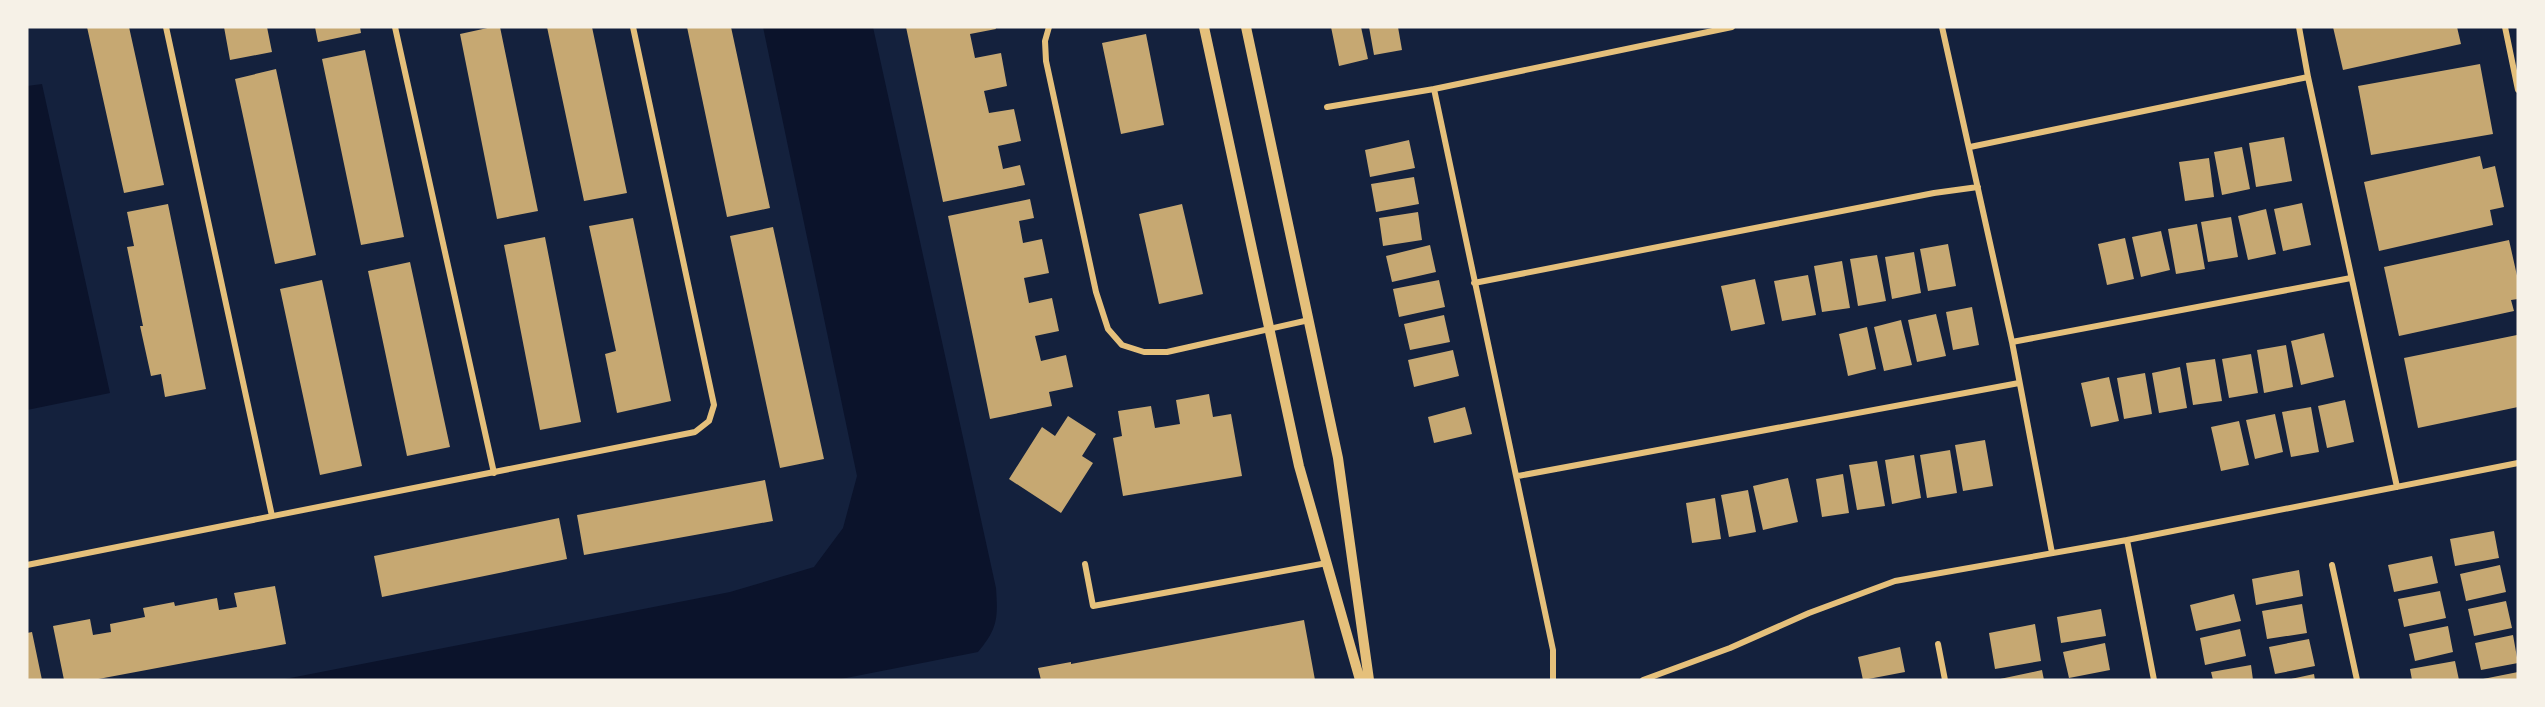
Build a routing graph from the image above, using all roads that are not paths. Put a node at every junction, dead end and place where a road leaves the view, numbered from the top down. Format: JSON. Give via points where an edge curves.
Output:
{"nodes":[{"id":1,"x":166,"y":27,"type":"edge"},
{"id":2,"x":395,"y":27,"type":"edge"},
{"id":3,"x":633,"y":27,"type":"edge"},
{"id":4,"x":1048,"y":27,"type":"edge"},
{"id":5,"x":1204,"y":27,"type":"edge"},
{"id":6,"x":1246,"y":27,"type":"edge"},
{"id":7,"x":1732,"y":27,"type":"edge"},
{"id":8,"x":1941,"y":27,"type":"edge"},
{"id":9,"x":2299,"y":27,"type":"edge"},
{"id":10,"x":2505,"y":27,"type":"edge"},
{"id":11,"x":2308,"y":77,"type":"junction"},
{"id":12,"x":1434,"y":89,"type":"junction"},
{"id":13,"x":2518,"y":90,"type":"edge"},
{"id":14,"x":1327,"y":107,"type":"dead end"},
{"id":15,"x":1970,"y":147,"type":"junction"},
{"id":16,"x":1978,"y":187,"type":"junction"},
{"id":17,"x":2351,"y":278,"type":"junction"},
{"id":18,"x":1474,"y":283,"type":"junction"},
{"id":19,"x":1309,"y":320,"type":"junction"},
{"id":20,"x":1269,"y":329,"type":"junction"},
{"id":21,"x":2012,"y":342,"type":"junction"},
{"id":22,"x":2019,"y":382,"type":"junction"},
{"id":23,"x":2518,"y":463,"type":"edge"},
{"id":24,"x":494,"y":473,"type":"junction"},
{"id":25,"x":1518,"y":476,"type":"junction"},
{"id":26,"x":2397,"y":487,"type":"junction"},
{"id":27,"x":272,"y":516,"type":"junction"},
{"id":28,"x":2127,"y":540,"type":"junction"},
{"id":29,"x":2052,"y":554,"type":"junction"},
{"id":30,"x":1327,"y":563,"type":"junction"},
{"id":31,"x":1085,"y":564,"type":"dead end"},
{"id":32,"x":27,"y":565,"type":"edge"},
{"id":33,"x":2332,"y":565,"type":"dead end"},
{"id":34,"x":1938,"y":644,"type":"dead end"},
{"id":35,"x":1360,"y":680,"type":"edge"},
{"id":36,"x":1369,"y":680,"type":"edge"},
{"id":37,"x":1553,"y":680,"type":"edge"},
{"id":38,"x":1643,"y":680,"type":"edge"},
{"id":39,"x":1945,"y":680,"type":"edge"},
{"id":40,"x":2154,"y":680,"type":"edge"},
{"id":41,"x":2358,"y":680,"type":"edge"}],
"edges":[{"from":1,"to":27,"type":"street"},
{"from":2,"to":24,"type":"street"},
{"from":3,"to":24,"type":"street","via":[[714,405],[709,421],[695,432]]},
{"from":4,"to":20,"type":"street","via":[[1046,61],[1096,291],[1108,329],[1122,345],[1144,352],[1167,352]]},
{"from":5,"to":20,"type":"street"},
{"from":6,"to":19,"type":"street"},
{"from":7,"to":12,"type":"street"},
{"from":8,"to":15,"type":"street"},
{"from":9,"to":11,"type":"street"},
{"from":10,"to":13,"type":"street"},
{"from":11,"to":15,"type":"street"},
{"from":11,"to":17,"type":"street"},
{"from":12,"to":14,"type":"street"},
{"from":12,"to":18,"type":"street"},
{"from":15,"to":16,"type":"street"},
{"from":16,"to":18,"type":"street"},
{"from":16,"to":21,"type":"street"},
{"from":17,"to":21,"type":"street"},
{"from":17,"to":26,"type":"street"},
{"from":18,"to":25,"type":"street"},
{"from":19,"to":20,"type":"street"},
{"from":19,"to":36,"type":"street","via":[[1338,458]]},
{"from":20,"to":30,"type":"street","via":[[1299,466]]},
{"from":21,"to":22,"type":"street"},
{"from":22,"to":25,"type":"street"},
{"from":22,"to":29,"type":"street"},
{"from":23,"to":26,"type":"street"},
{"from":24,"to":27,"type":"street"},
{"from":25,"to":37,"type":"street","via":[[1553,650]]},
{"from":26,"to":28,"type":"street"},
{"from":27,"to":32,"type":"street"},
{"from":28,"to":29,"type":"street"},
{"from":28,"to":40,"type":"street"},
{"from":29,"to":38,"type":"street","via":[[1896,580]]},
{"from":30,"to":31,"type":"street","via":[[1093,606]]},
{"from":30,"to":35,"type":"street"},
{"from":33,"to":41,"type":"street"},
{"from":34,"to":39,"type":"street"}]}
